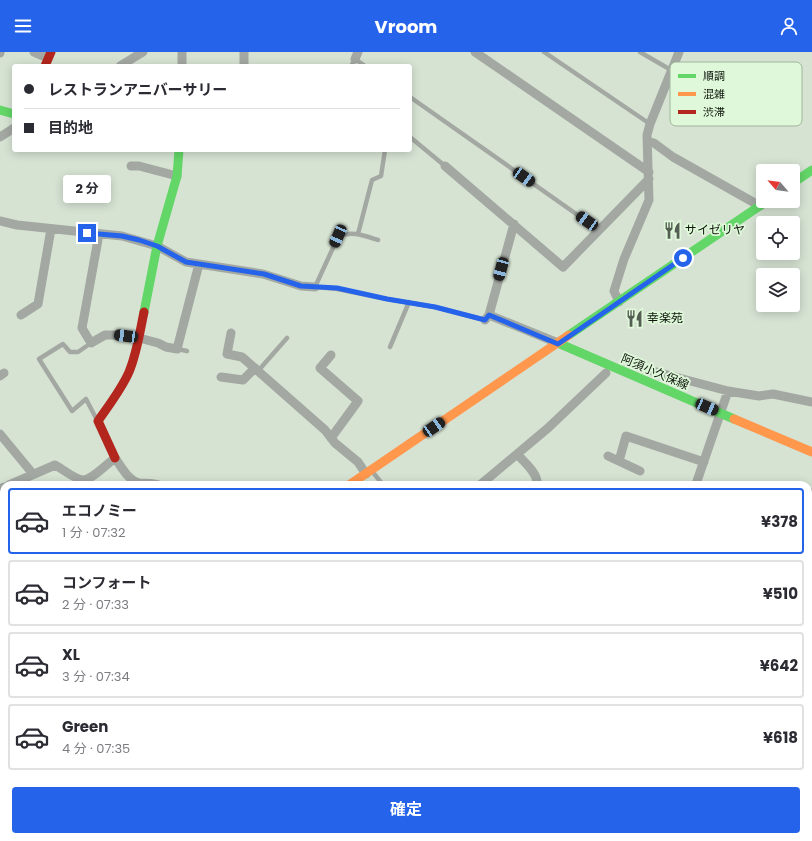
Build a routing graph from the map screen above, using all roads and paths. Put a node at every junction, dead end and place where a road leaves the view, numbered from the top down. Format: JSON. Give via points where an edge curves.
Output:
{"nodes":[{"id":1,"x":34,"y":52,"type":"edge"},
{"id":2,"x":143,"y":52,"type":"edge"},
{"id":3,"x":182,"y":52,"type":"edge"},
{"id":4,"x":244,"y":52,"type":"edge"},
{"id":5,"x":475,"y":52,"type":"edge"},
{"id":6,"x":544,"y":52,"type":"edge"},
{"id":7,"x":640,"y":52,"type":"edge"},
{"id":8,"x":679,"y":52,"type":"edge"},
{"id":9,"x":130,"y":57,"type":"edge"},
{"id":10,"x":48,"y":59,"type":"edge"},
{"id":11,"x":675,"y":62,"type":"edge"},
{"id":12,"x":122,"y":64,"type":"edge"},
{"id":13,"x":182,"y":64,"type":"edge"},
{"id":14,"x":244,"y":64,"type":"edge"},
{"id":15,"x":670,"y":69,"type":"edge"},
{"id":16,"x":670,"y":73,"type":"edge"},
{"id":17,"x":412,"y":98,"type":"edge"},
{"id":18,"x":650,"y":124,"type":"junction"},
{"id":19,"x":12,"y":129,"type":"edge"},
{"id":20,"x":0,"y":137,"type":"edge"},
{"id":21,"x":412,"y":139,"type":"edge"},
{"id":22,"x":647,"y":141,"type":"junction"},
{"id":23,"x":179,"y":152,"type":"edge"},
{"id":24,"x":385,"y":152,"type":"edge"},
{"id":25,"x":131,"y":166,"type":"dead end"},
{"id":26,"x":445,"y":166,"type":"joint"},
{"id":27,"x":812,"y":171,"type":"edge"},
{"id":28,"x":649,"y":175,"type":"junction"},
{"id":29,"x":177,"y":176,"type":"junction"},
{"id":30,"x":800,"y":179,"type":"edge"},
{"id":31,"x":756,"y":199,"type":"edge"},
{"id":32,"x":756,"y":208,"type":"edge"},
{"id":33,"x":0,"y":221,"type":"edge"},
{"id":34,"x":514,"y":224,"type":"junction"},
{"id":35,"x":51,"y":229,"type":"junction"},
{"id":36,"x":599,"y":230,"type":"junction"},
{"id":37,"x":99,"y":234,"type":"junction"},
{"id":38,"x":358,"y":234,"type":"junction"},
{"id":39,"x":378,"y":240,"type":"dead end"},
{"id":40,"x":157,"y":246,"type":"junction"},
{"id":41,"x":199,"y":264,"type":"junction"},
{"id":42,"x":315,"y":287,"type":"junction"},
{"id":43,"x":409,"y":302,"type":"junction"},
{"id":44,"x":619,"y":302,"type":"junction"},
{"id":45,"x":21,"y":315,"type":"dead end"},
{"id":46,"x":487,"y":318,"type":"junction"},
{"id":47,"x":231,"y":333,"type":"dead end"},
{"id":48,"x":139,"y":338,"type":"junction"},
{"id":49,"x":287,"y":338,"type":"dead end"},
{"id":50,"x":91,"y":343,"type":"junction"},
{"id":51,"x":558,"y":344,"type":"junction"},
{"id":52,"x":390,"y":346,"type":"dead end"},
{"id":53,"x":177,"y":349,"type":"junction"},
{"id":54,"x":187,"y":351,"type":"dead end"},
{"id":55,"x":332,"y":355,"type":"dead end"},
{"id":56,"x":256,"y":369,"type":"junction"},
{"id":57,"x":649,"y":370,"type":"dead end"},
{"id":58,"x":606,"y":373,"type":"dead end"},
{"id":59,"x":221,"y":377,"type":"dead end"},
{"id":60,"x":728,"y":391,"type":"junction"},
{"id":61,"x":812,"y":402,"type":"edge"},
{"id":62,"x":720,"y":413,"type":"junction"},
{"id":63,"x":98,"y":421,"type":"junction"},
{"id":64,"x":0,"y":434,"type":"edge"},
{"id":65,"x":331,"y":438,"type":"junction"},
{"id":66,"x":812,"y":452,"type":"edge"},
{"id":67,"x":518,"y":454,"type":"junction"},
{"id":68,"x":608,"y":456,"type":"dead end"},
{"id":69,"x":115,"y":458,"type":"junction"},
{"id":70,"x":619,"y":461,"type":"junction"},
{"id":71,"x":704,"y":462,"type":"junction"},
{"id":72,"x":640,"y":471,"type":"dead end"},
{"id":73,"x":369,"y":472,"type":"junction"},
{"id":74,"x":33,"y":474,"type":"junction"},
{"id":75,"x":18,"y":481,"type":"edge"},
{"id":76,"x":84,"y":481,"type":"edge"},
{"id":77,"x":87,"y":481,"type":"edge"},
{"id":78,"x":134,"y":481,"type":"edge"},
{"id":79,"x":355,"y":481,"type":"edge"},
{"id":80,"x":379,"y":481,"type":"edge"},
{"id":81,"x":485,"y":481,"type":"edge"},
{"id":82,"x":538,"y":481,"type":"edge"},
{"id":83,"x":697,"y":481,"type":"edge"}],
"edges":[{"from":1,"to":10,"type":"street"},
{"from":2,"to":9,"type":"street"},
{"from":3,"to":13,"type":"street"},
{"from":4,"to":14,"type":"street"},
{"from":5,"to":28,"type":"street"},
{"from":6,"to":18,"type":"lane"},
{"from":7,"to":15,"type":"lane"},
{"from":8,"to":11,"type":"street"},
{"from":9,"to":12,"type":"street"},
{"from":16,"to":18,"type":"street"},
{"from":17,"to":36,"type":"lane"},
{"from":18,"to":22,"type":"street"},
{"from":19,"to":20,"type":"street"},
{"from":21,"to":26,"type":"lane"},
{"from":22,"to":28,"type":"street"},
{"from":22,"to":31,"type":"street"},
{"from":23,"to":29,"type":"street"},
{"from":24,"to":38,"type":"lane","via":[[381,176],[372,180]]},
{"from":25,"to":29,"type":"street"},
{"from":26,"to":34,"type":"street"},
{"from":27,"to":30,"type":"street"},
{"from":28,"to":36,"type":"street"},
{"from":28,"to":44,"type":"street","via":[[648,204],[624,259],[614,291]]},
{"from":29,"to":40,"type":"street"},
{"from":32,"to":44,"type":"street"},
{"from":33,"to":35,"type":"street","via":[[17,226]]},
{"from":34,"to":36,"type":"street","via":[[563,267]]},
{"from":34,"to":46,"type":"street"},
{"from":35,"to":37,"type":"street"},
{"from":35,"to":45,"type":"street","via":[[38,304]]},
{"from":37,"to":40,"type":"street","via":[[122,236]]},
{"from":37,"to":50,"type":"street","via":[[82,328]]},
{"from":38,"to":39,"type":"lane"},
{"from":38,"to":42,"type":"lane","via":[[344,233],[338,236]]},
{"from":40,"to":41,"type":"street","via":[[186,262]]},
{"from":40,"to":48,"type":"street"},
{"from":41,"to":42,"type":"street","via":[[264,274],[301,286]]},
{"from":41,"to":53,"type":"street"},
{"from":42,"to":43,"type":"lane","via":[[337,288]]},
{"from":43,"to":46,"type":"lane"},
{"from":43,"to":52,"type":"lane"},
{"from":44,"to":51,"type":"street"},
{"from":46,"to":51,"type":"street","name":"阿須小久保線"},
{"from":47,"to":56,"type":"street","via":[[227,354],[242,357]]},
{"from":48,"to":50,"type":"street","via":[[105,335]]},
{"from":48,"to":53,"type":"street"},
{"from":48,"to":63,"type":"street","via":[[130,370],[120,390]]},
{"from":49,"to":56,"type":"lane"},
{"from":50,"to":63,"type":"lane","via":[[78,352],[70,352],[63,344],[38,359],[72,411],[86,399]]},
{"from":51,"to":62,"type":"street","name":"阿須小久保線"},
{"from":51,"to":73,"type":"street"},
{"from":53,"to":54,"type":"lane"},
{"from":55,"to":65,"type":"street","via":[[320,368],[358,401]]},
{"from":56,"to":59,"type":"street","via":[[243,380]]},
{"from":56,"to":65,"type":"street"},
{"from":57,"to":60,"type":"street"},
{"from":58,"to":67,"type":"street"},
{"from":60,"to":61,"type":"street","via":[[759,396],[773,394]]},
{"from":60,"to":62,"type":"street"},
{"from":62,"to":66,"type":"street","name":"阿須小久保線"},
{"from":62,"to":71,"type":"street"},
{"from":63,"to":69,"type":"street"},
{"from":64,"to":74,"type":"street"},
{"from":65,"to":73,"type":"street"},
{"from":67,"to":81,"type":"street"},
{"from":67,"to":82,"type":"street"},
{"from":68,"to":70,"type":"street"},
{"from":69,"to":77,"type":"street"},
{"from":69,"to":78,"type":"street"},
{"from":70,"to":71,"type":"street","via":[[626,436]]},
{"from":70,"to":72,"type":"street"},
{"from":71,"to":83,"type":"street"},
{"from":73,"to":79,"type":"street"},
{"from":73,"to":80,"type":"lane"},
{"from":74,"to":75,"type":"street"},
{"from":74,"to":76,"type":"street","via":[[55,465]]}]}
